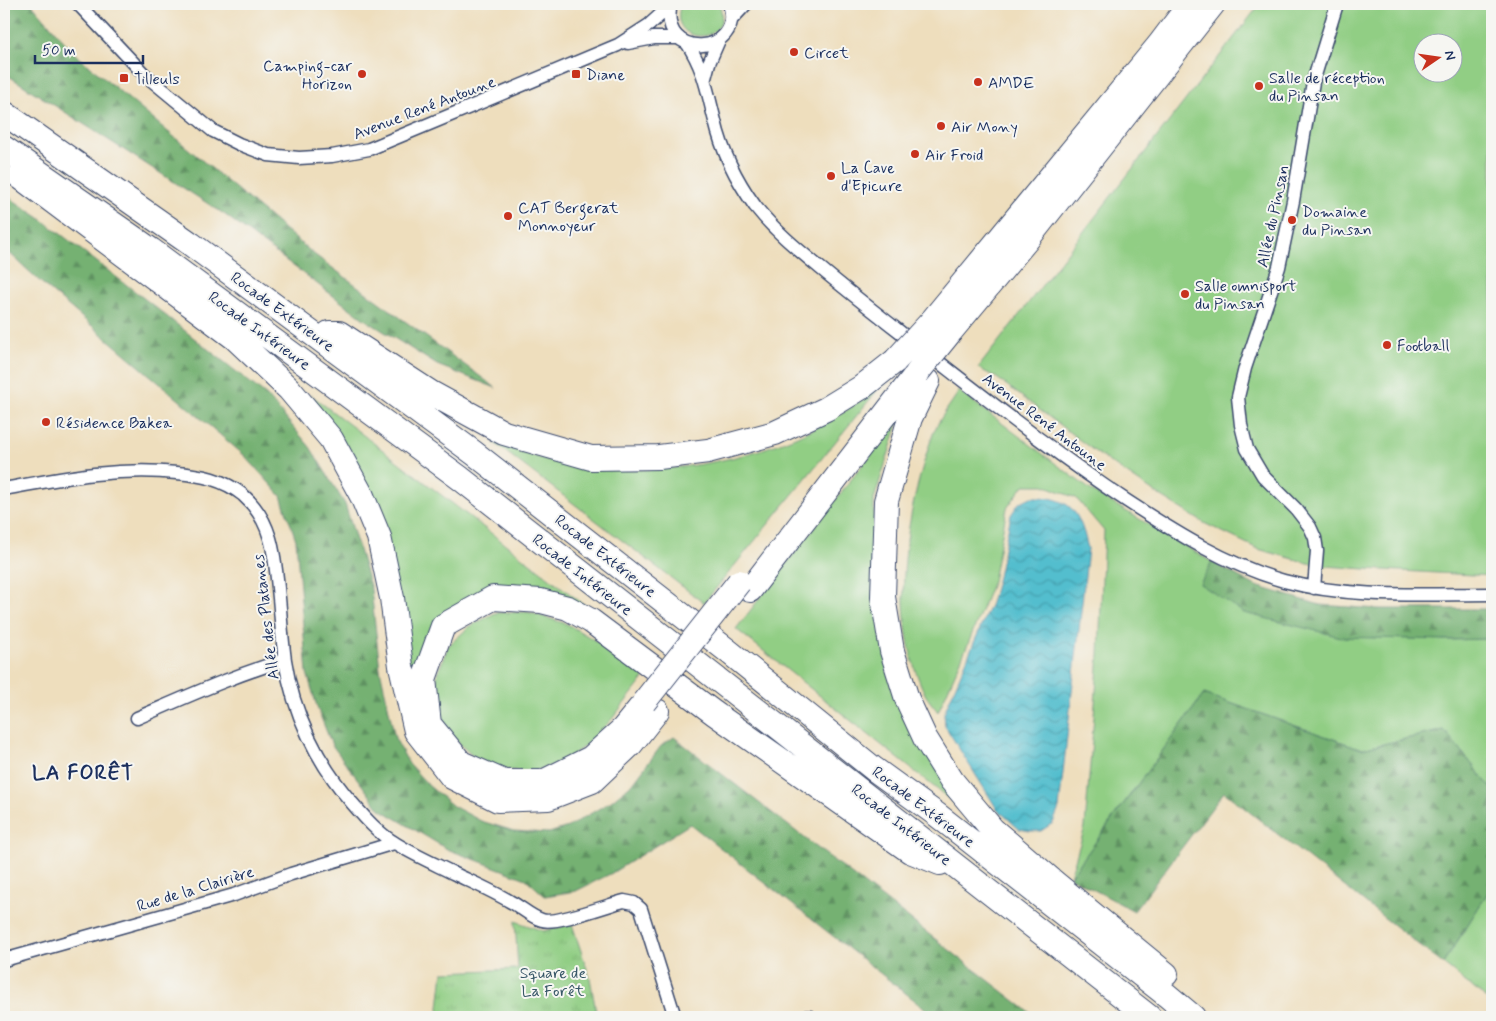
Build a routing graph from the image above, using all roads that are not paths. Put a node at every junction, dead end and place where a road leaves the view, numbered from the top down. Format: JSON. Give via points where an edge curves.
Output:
{"nodes":[{"id":1,"x":78,"y":4,"type":"edge"},
{"id":2,"x":729,"y":4,"type":"edge"},
{"id":3,"x":746,"y":4,"type":"edge"},
{"id":4,"x":1190,"y":4,"type":"edge"},
{"id":5,"x":1214,"y":4,"type":"edge"},
{"id":6,"x":1338,"y":4,"type":"edge"},
{"id":7,"x":671,"y":5,"type":"edge"},
{"id":8,"x":731,"y":20,"type":"junction"},
{"id":9,"x":683,"y":40,"type":"junction"},
{"id":10,"x":719,"y":40,"type":"junction"},
{"id":11,"x":618,"y":45,"type":"junction"},
{"id":12,"x":705,"y":78,"type":"junction"},
{"id":13,"x":4,"y":113,"type":"edge"},
{"id":14,"x":4,"y":150,"type":"edge"},
{"id":15,"x":1020,"y":233,"type":"junction"},
{"id":16,"x":945,"y":329,"type":"junction"},
{"id":17,"x":314,"y":333,"type":"junction"},
{"id":18,"x":912,"y":371,"type":"junction"},
{"id":19,"x":4,"y":489,"type":"edge"},
{"id":20,"x":1314,"y":588,"type":"junction"},
{"id":21,"x":1492,"y":594,"type":"edge"},
{"id":22,"x":285,"y":660,"type":"junction"},
{"id":23,"x":650,"y":707,"type":"junction"},
{"id":24,"x":137,"y":718,"type":"dead end"},
{"id":25,"x":394,"y":843,"type":"junction"},
{"id":26,"x":967,"y":874,"type":"junction"},
{"id":27,"x":4,"y":960,"type":"edge"},
{"id":28,"x":1191,"y":1016,"type":"edge"},
{"id":29,"x":675,"y":1017,"type":"edge"},
{"id":30,"x":805,"y":1017,"type":"edge"},
{"id":31,"x":810,"y":1017,"type":"edge"},
{"id":32,"x":1149,"y":1017,"type":"edge"}],
"edges":[{"from":1,"to":11,"type":"street","name":"Avenue René Antoune","via":[[144,74],[213,131],[268,155],[299,158],[368,149]]},
{"from":2,"to":8,"type":"street"},
{"from":3,"to":8,"type":"street"},
{"from":4,"to":15,"type":"highway"},
{"from":5,"to":15,"type":"highway"},
{"from":6,"to":20,"type":"street","name":"Allée du Pinsan","via":[[1313,82],[1279,267],[1238,398],[1247,449],[1263,476],[1296,509],[1315,538]]},
{"from":7,"to":9,"type":"street","via":[[670,23],[674,33]]},
{"from":7,"to":11,"type":"street","name":"Avenue René Antoune","via":[[649,25]]},
{"from":8,"to":10,"type":"street"},
{"from":9,"to":10,"type":"street","via":[[692,46],[713,44]]},
{"from":9,"to":11,"type":"street","name":"Avenue René Antoune","via":[[654,38]]},
{"from":9,"to":12,"type":"street","name":"Avenue René Antoune"},
{"from":10,"to":12,"type":"street"},
{"from":12,"to":20,"type":"street","name":"Avenue René Antoune","via":[[715,124],[731,167],[755,206],[786,240],[1097,481],[1197,544],[1256,572]]},
{"from":13,"to":17,"type":"highway","name":"Rocade Extérieure"},
{"from":14,"to":23,"type":"highway","via":[[21,178],[235,338],[289,389],[331,439],[380,537],[401,666],[416,731],[452,777],[498,800],[548,798],[592,781],[631,744]]},
{"from":14,"to":26,"type":"highway","name":"Rocade Intérieure","via":[[151,250],[460,478]]},
{"from":15,"to":16,"type":"highway"},
{"from":15,"to":16,"type":"highway"},
{"from":16,"to":18,"type":"highway"},
{"from":16,"to":18,"type":"highway","bridge":true},
{"from":17,"to":18,"type":"highway","via":[[339,333],[430,393],[504,433],[591,458],[659,457],[708,451],[775,433],[826,409],[862,387]]},
{"from":17,"to":28,"type":"highway","name":"Rocade Extérieure","via":[[728,650],[874,769],[936,814]]},
{"from":18,"to":23,"type":"highway"},
{"from":18,"to":28,"type":"highway","via":[[910,418],[886,501],[883,597],[892,651],[907,699],[925,738],[952,781],[992,829],[1170,977]]},
{"from":19,"to":22,"type":"street","name":"Allée des Platanes","via":[[115,471],[196,474],[232,487],[252,504],[270,534]]},
{"from":20,"to":21,"type":"street","name":"Avenue René Antoune","via":[[1397,594]]},
{"from":22,"to":24,"type":"street"},
{"from":22,"to":25,"type":"street","name":"Allée des Platanes","via":[[297,708],[317,754],[343,793]]},
{"from":23,"to":26,"type":"highway","via":[[591,758],[543,782],[504,782],[461,763],[429,724],[424,679],[444,626],[493,598],[541,601],[568,608],[591,621],[714,713],[910,851]]},
{"from":25,"to":27,"type":"street","name":"Rue de la Clairière","via":[[234,895]]},
{"from":25,"to":29,"type":"street","name":"Allée des Platanes","via":[[542,920],[559,919],[624,901],[634,903],[641,909]]},
{"from":26,"to":32,"type":"highway","name":"Rocade Intérieure"},
{"from":30,"to":31,"type":"street"}]}
